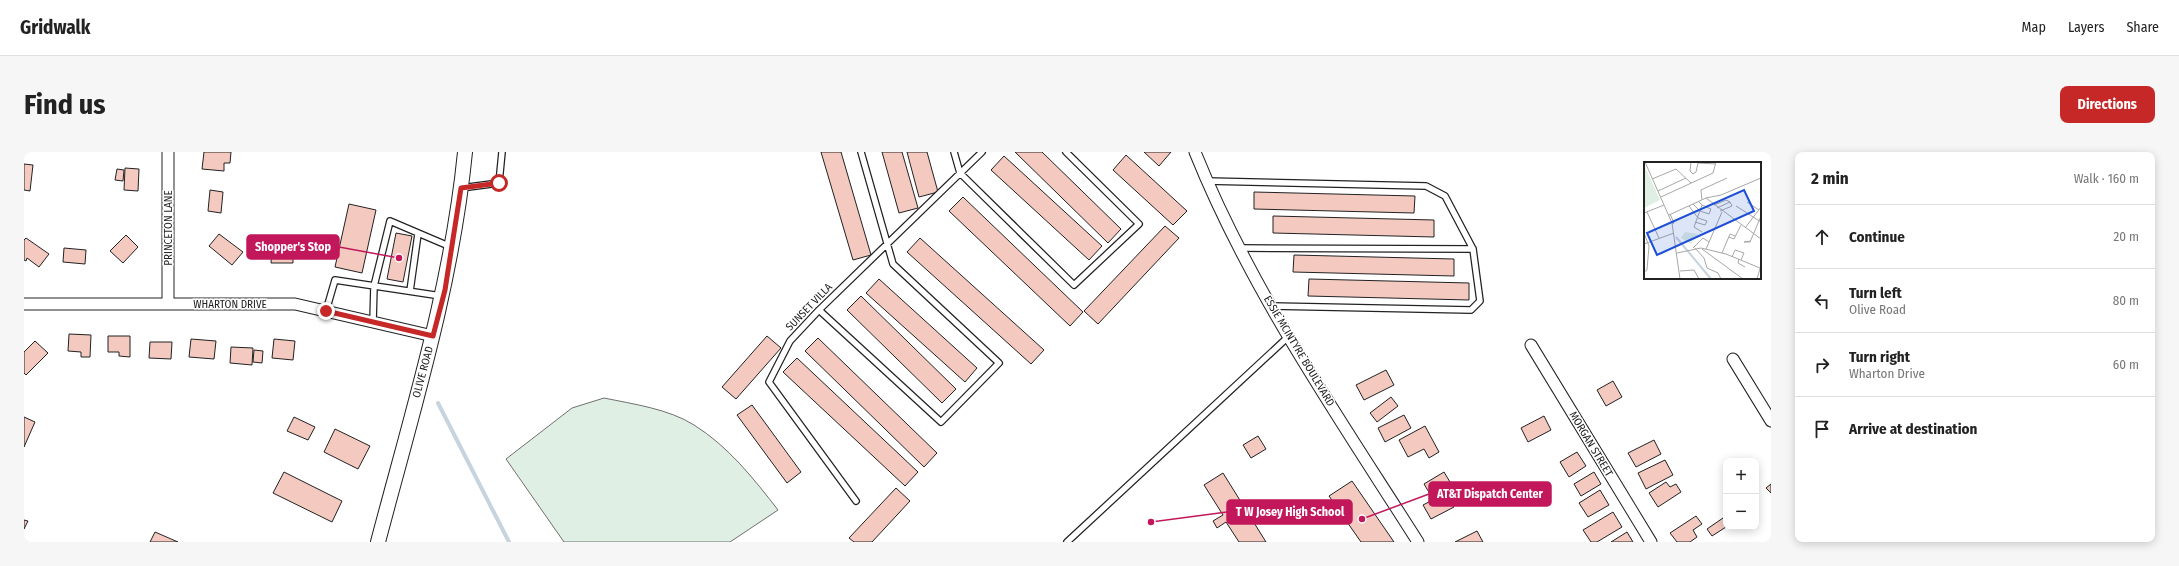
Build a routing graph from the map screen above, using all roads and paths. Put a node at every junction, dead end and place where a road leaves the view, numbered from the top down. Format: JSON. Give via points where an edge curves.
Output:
{"nodes":[{"id":1,"x":168,"y":152,"type":"edge"},
{"id":2,"x":465,"y":152,"type":"edge"},
{"id":3,"x":502,"y":152,"type":"edge"},
{"id":4,"x":861,"y":152,"type":"edge"},
{"id":5,"x":954,"y":152,"type":"edge"},
{"id":6,"x":982,"y":152,"type":"edge"},
{"id":7,"x":1066,"y":152,"type":"edge"},
{"id":8,"x":1194,"y":152,"type":"edge"},
{"id":9,"x":960,"y":173,"type":"junction"},
{"id":10,"x":1206,"y":181,"type":"junction"},
{"id":11,"x":461,"y":188,"type":"junction"},
{"id":12,"x":418,"y":234,"type":"junction"},
{"id":13,"x":887,"y":244,"type":"junction"},
{"id":14,"x":452,"y":247,"type":"junction"},
{"id":15,"x":1240,"y":248,"type":"junction"},
{"id":16,"x":1473,"y":249,"type":"junction"},
{"id":17,"x":374,"y":286,"type":"junction"},
{"id":18,"x":410,"y":292,"type":"junction"},
{"id":19,"x":443,"y":297,"type":"junction"},
{"id":20,"x":24,"y":304,"type":"edge"},
{"id":21,"x":168,"y":304,"type":"junction"},
{"id":22,"x":1271,"y":306,"type":"junction"},
{"id":23,"x":819,"y":310,"type":"junction"},
{"id":24,"x":326,"y":311,"type":"junction"},
{"id":25,"x":373,"y":322,"type":"junction"},
{"id":26,"x":433,"y":336,"type":"junction"},
{"id":27,"x":1288,"y":336,"type":"junction"},
{"id":28,"x":1531,"y":345,"type":"dead end"},
{"id":29,"x":1733,"y":358,"type":"dead end"},
{"id":30,"x":1771,"y":421,"type":"edge"},
{"id":31,"x":856,"y":501,"type":"dead end"},
{"id":32,"x":378,"y":542,"type":"edge"},
{"id":33,"x":1067,"y":542,"type":"edge"},
{"id":34,"x":1418,"y":542,"type":"edge"},
{"id":35,"x":1651,"y":542,"type":"edge"}],
"edges":[{"from":1,"to":21,"type":"street","name":"PRINCETON LANE"},
{"from":2,"to":11,"type":"street","name":"OLIVE ROAD"},
{"from":3,"to":11,"type":"lane","via":[[499,183]]},
{"from":4,"to":13,"type":"lane"},
{"from":5,"to":9,"type":"lane"},
{"from":6,"to":9,"type":"lane","name":"SUNSET VILLA"},
{"from":7,"to":9,"type":"lane","via":[[1139,224],[1074,285]]},
{"from":8,"to":10,"type":"street","name":"ESSIE MCINTYRE BOULEVARD"},
{"from":9,"to":13,"type":"lane","name":"SUNSET VILLA"},
{"from":10,"to":15,"type":"street","name":"ESSIE MCINTYRE BOULEVARD"},
{"from":10,"to":16,"type":"lane","via":[[1426,186],[1444,196]]},
{"from":11,"to":14,"type":"street","name":"OLIVE ROAD"},
{"from":12,"to":14,"type":"lane"},
{"from":12,"to":17,"type":"lane","via":[[390,221]]},
{"from":12,"to":18,"type":"lane"},
{"from":13,"to":23,"type":"lane","name":"SUNSET VILLA"},
{"from":13,"to":23,"type":"lane","via":[[893,264],[999,363],[941,422]]},
{"from":14,"to":19,"type":"street","name":"OLIVE ROAD"},
{"from":15,"to":16,"type":"lane"},
{"from":15,"to":22,"type":"street","name":"ESSIE MCINTYRE BOULEVARD"},
{"from":16,"to":22,"type":"lane","via":[[1480,301],[1471,310]]},
{"from":17,"to":18,"type":"lane"},
{"from":17,"to":24,"type":"lane","via":[[335,280]]},
{"from":17,"to":25,"type":"lane"},
{"from":18,"to":19,"type":"lane"},
{"from":19,"to":26,"type":"street","name":"OLIVE ROAD"},
{"from":20,"to":21,"type":"street","name":"WHARTON DRIVE"},
{"from":21,"to":24,"type":"street","name":"WHARTON DRIVE","via":[[295,304]]},
{"from":22,"to":27,"type":"street","name":"ESSIE MCINTYRE BOULEVARD"},
{"from":23,"to":31,"type":"lane","name":"SUNSET VILLA","via":[[790,341],[769,382]]},
{"from":24,"to":25,"type":"street","name":"WHARTON DRIVE"},
{"from":25,"to":26,"type":"street","name":"WHARTON DRIVE"},
{"from":26,"to":32,"type":"street","name":"OLIVE ROAD"},
{"from":27,"to":33,"type":"lane"},
{"from":27,"to":34,"type":"street","name":"ESSIE MCINTYRE BOULEVARD"},
{"from":28,"to":35,"type":"street","name":"MORGAN STREET"},
{"from":29,"to":30,"type":"street"}]}
